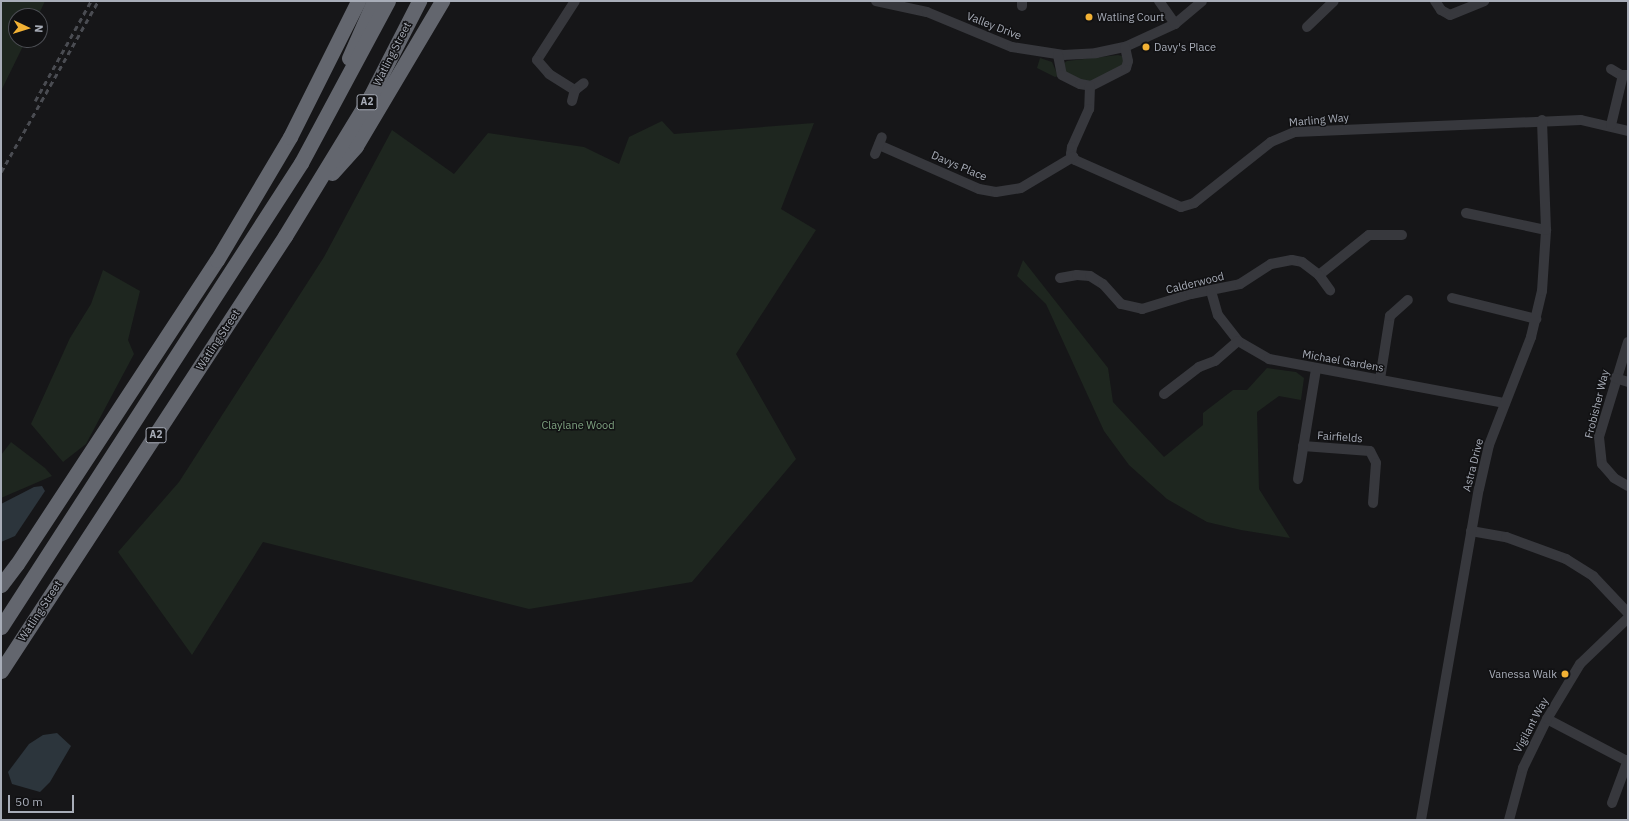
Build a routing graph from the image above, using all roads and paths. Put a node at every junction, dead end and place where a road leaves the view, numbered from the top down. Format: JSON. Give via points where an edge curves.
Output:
{"nodes":[{"id":1,"x":358,"y":1,"type":"edge"},
{"id":2,"x":374,"y":1,"type":"edge"},
{"id":3,"x":388,"y":1,"type":"edge"},
{"id":4,"x":419,"y":1,"type":"edge"},
{"id":5,"x":442,"y":1,"type":"edge"},
{"id":6,"x":576,"y":1,"type":"edge"},
{"id":7,"x":876,"y":1,"type":"edge"},
{"id":8,"x":1159,"y":1,"type":"edge"},
{"id":9,"x":1202,"y":1,"type":"edge"},
{"id":10,"x":1334,"y":1,"type":"edge"},
{"id":11,"x":1435,"y":1,"type":"edge"},
{"id":12,"x":1484,"y":1,"type":"edge"},
{"id":13,"x":1175,"y":24,"type":"junction"},
{"id":14,"x":1307,"y":27,"type":"dead end"},
{"id":15,"x":1125,"y":47,"type":"junction"},
{"id":16,"x":1058,"y":55,"type":"junction"},
{"id":17,"x":1611,"y":69,"type":"dead end"},
{"id":18,"x":1626,"y":75,"type":"edge"},
{"id":19,"x":584,"y":83,"type":"dead end"},
{"id":20,"x":1090,"y":86,"type":"junction"},
{"id":21,"x":575,"y":90,"type":"junction"},
{"id":22,"x":572,"y":101,"type":"dead end"},
{"id":23,"x":1542,"y":120,"type":"junction"},
{"id":24,"x":1611,"y":125,"type":"junction"},
{"id":25,"x":1628,"y":131,"type":"edge"},
{"id":26,"x":879,"y":145,"type":"dead end"},
{"id":27,"x":1073,"y":157,"type":"junction"},
{"id":28,"x":301,"y":163,"type":"junction"},
{"id":29,"x":308,"y":198,"type":"junction"},
{"id":30,"x":1466,"y":214,"type":"dead end"},
{"id":31,"x":1546,"y":230,"type":"junction"},
{"id":32,"x":1402,"y":235,"type":"dead end"},
{"id":33,"x":1319,"y":275,"type":"junction"},
{"id":34,"x":1060,"y":278,"type":"dead end"},
{"id":35,"x":1330,"y":290,"type":"dead end"},
{"id":36,"x":1211,"y":291,"type":"junction"},
{"id":37,"x":1452,"y":298,"type":"dead end"},
{"id":38,"x":1408,"y":300,"type":"dead end"},
{"id":39,"x":1536,"y":319,"type":"junction"},
{"id":40,"x":1238,"y":341,"type":"junction"},
{"id":41,"x":1628,"y":342,"type":"edge"},
{"id":42,"x":1316,"y":369,"type":"junction"},
{"id":43,"x":1615,"y":378,"type":"junction"},
{"id":44,"x":1380,"y":379,"type":"junction"},
{"id":45,"x":1628,"y":382,"type":"edge"},
{"id":46,"x":1164,"y":394,"type":"dead end"},
{"id":47,"x":1505,"y":402,"type":"junction"},
{"id":48,"x":1303,"y":446,"type":"junction"},
{"id":49,"x":1298,"y":479,"type":"dead end"},
{"id":50,"x":1628,"y":486,"type":"edge"},
{"id":51,"x":1373,"y":503,"type":"dead end"},
{"id":52,"x":1471,"y":531,"type":"junction"},
{"id":53,"x":1,"y":584,"type":"edge"},
{"id":54,"x":1628,"y":613,"type":"edge"},
{"id":55,"x":1628,"y":618,"type":"edge"},
{"id":56,"x":1,"y":627,"type":"edge"},
{"id":57,"x":1,"y":671,"type":"edge"},
{"id":58,"x":1547,"y":719,"type":"junction"},
{"id":59,"x":1628,"y":761,"type":"edge"},
{"id":60,"x":1612,"y":803,"type":"dead end"},
{"id":61,"x":1421,"y":820,"type":"edge"},
{"id":62,"x":1509,"y":820,"type":"edge"}],
"edges":[{"from":1,"to":53,"type":"highway","via":[[290,137],[217,260],[22,558]]},
{"from":2,"to":28,"type":"highway"},
{"from":3,"to":28,"type":"highway","number":"A2"},
{"from":4,"to":29,"type":"highway","name":"Watling Street","number":"A2","via":[[371,95]]},
{"from":5,"to":29,"type":"highway","via":[[356,146]]},
{"from":6,"to":21,"type":"street","via":[[537,60],[548,74]]},
{"from":7,"to":16,"type":"street","name":"Valley Drive","via":[[927,12],[1008,46]]},
{"from":8,"to":13,"type":"street"},
{"from":9,"to":13,"type":"street","name":"Valley Drive"},
{"from":10,"to":14,"type":"street"},
{"from":11,"to":12,"type":"street","via":[[1441,10],[1450,14]]},
{"from":13,"to":15,"type":"street","name":"Valley Drive"},
{"from":15,"to":16,"type":"street","name":"Valley Drive"},
{"from":15,"to":20,"type":"street","via":[[1128,62],[1125,69]]},
{"from":16,"to":20,"type":"street","via":[[1062,76]]},
{"from":17,"to":18,"type":"street"},
{"from":18,"to":24,"type":"street"},
{"from":19,"to":21,"type":"street"},
{"from":20,"to":27,"type":"street","via":[[1089,109],[1072,145]]},
{"from":21,"to":22,"type":"street"},
{"from":23,"to":24,"type":"street","name":"Marling Way","via":[[1581,120]]},
{"from":23,"to":27,"type":"street","name":"Marling Way","via":[[1291,133],[1271,142],[1194,203],[1185,207],[1172,205],[1086,167]]},
{"from":23,"to":31,"type":"street","name":"Astra Drive"},
{"from":24,"to":25,"type":"street","name":"Marling Way"},
{"from":26,"to":27,"type":"street","name":"Davys Place","via":[[991,192],[1007,192],[1021,188]]},
{"from":28,"to":56,"type":"highway","number":"A2"},
{"from":29,"to":57,"type":"highway","name":"Watling Street","number":"A2"},
{"from":30,"to":31,"type":"street"},
{"from":31,"to":39,"type":"street","name":"Astra Drive","via":[[1544,271]]},
{"from":32,"to":33,"type":"street","via":[[1369,235]]},
{"from":33,"to":35,"type":"street","name":"Calderwood"},
{"from":33,"to":36,"type":"street","name":"Calderwood","via":[[1302,262],[1282,261],[1271,264],[1240,284]]},
{"from":34,"to":36,"type":"street","name":"Calderwood","via":[[1090,276],[1103,284],[1121,304],[1138,309]]},
{"from":36,"to":40,"type":"street","name":"Michael Gardens","via":[[1218,315]]},
{"from":37,"to":39,"type":"street"},
{"from":38,"to":44,"type":"street","via":[[1390,316]]},
{"from":39,"to":47,"type":"street","name":"Astra Drive","via":[[1518,375]]},
{"from":40,"to":42,"type":"street","name":"Michael Gardens","via":[[1269,359]]},
{"from":40,"to":46,"type":"street","via":[[1215,361],[1199,367]]},
{"from":41,"to":43,"type":"street","name":"Frobisher Way"},
{"from":42,"to":44,"type":"street","name":"Michael Gardens"},
{"from":42,"to":48,"type":"street","name":"Fairfields"},
{"from":43,"to":45,"type":"street"},
{"from":43,"to":50,"type":"street","name":"Frobisher Way","via":[[1599,437],[1599,451],[1602,464],[1614,478]]},
{"from":44,"to":47,"type":"street","name":"Michael Gardens"},
{"from":47,"to":52,"type":"street","name":"Astra Drive","via":[[1489,445]]},
{"from":48,"to":49,"type":"street","name":"Fairfields"},
{"from":48,"to":51,"type":"street","name":"Fairfields","via":[[1370,451],[1376,463]]},
{"from":52,"to":54,"type":"street","via":[[1506,536],[1566,559],[1593,576]]},
{"from":52,"to":61,"type":"street","name":"Astra Drive"},
{"from":55,"to":58,"type":"street","name":"Vigilant Way","via":[[1580,664]]},
{"from":58,"to":59,"type":"street"},
{"from":58,"to":62,"type":"street","name":"Vigilant Way","via":[[1523,768]]},
{"from":59,"to":60,"type":"street"}]}
